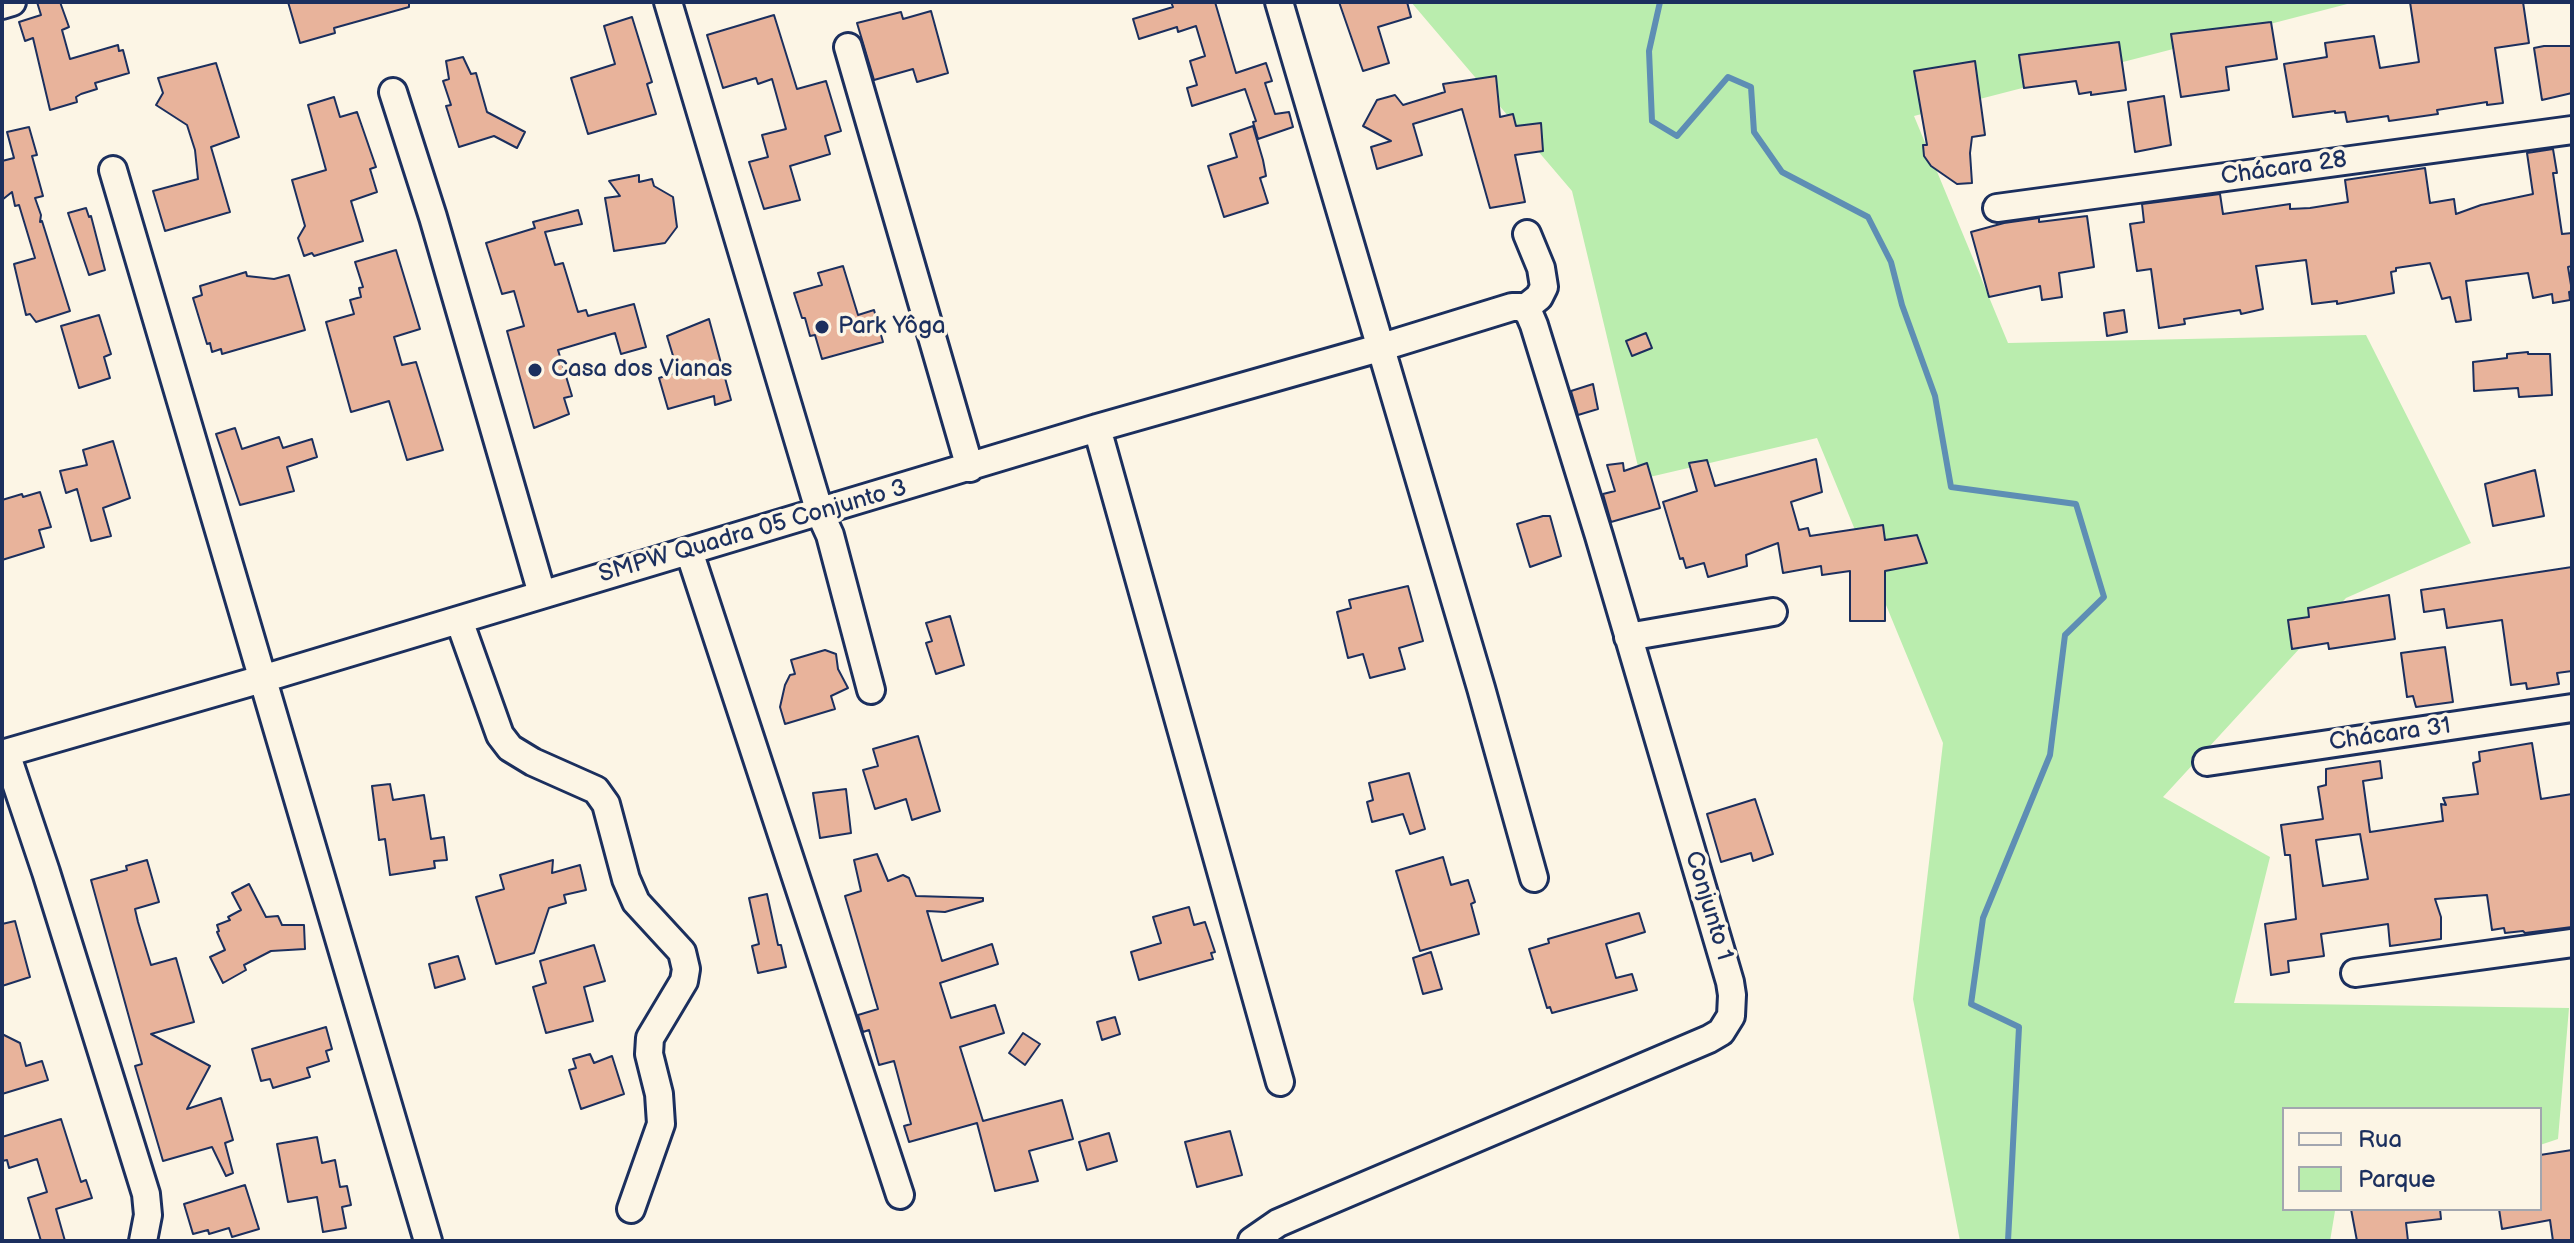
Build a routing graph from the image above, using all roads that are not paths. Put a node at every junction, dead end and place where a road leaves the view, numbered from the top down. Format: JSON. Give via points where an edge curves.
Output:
{"nodes":[{"id":1,"x":12,"y":2,"type":"edge"},
{"id":2,"x":668,"y":2,"type":"edge"},
{"id":3,"x":1279,"y":2,"type":"edge"},
{"id":4,"x":2,"y":5,"type":"edge"},
{"id":5,"x":848,"y":47,"type":"dead end"},
{"id":6,"x":393,"y":92,"type":"dead end"},
{"id":7,"x":2572,"y":130,"type":"edge"},
{"id":8,"x":113,"y":170,"type":"dead end"},
{"id":9,"x":1997,"y":208,"type":"dead end"},
{"id":10,"x":1527,"y":234,"type":"dead end"},
{"id":11,"x":1514,"y":309,"type":"junction"},
{"id":12,"x":1379,"y":348,"type":"junction"},
{"id":13,"x":1097,"y":428,"type":"junction"},
{"id":14,"x":970,"y":468,"type":"junction"},
{"id":15,"x":820,"y":513,"type":"junction"},
{"id":16,"x":689,"y":551,"type":"junction"},
{"id":17,"x":542,"y":594,"type":"junction"},
{"id":18,"x":1773,"y":612,"type":"dead end"},
{"id":19,"x":459,"y":620,"type":"junction"},
{"id":20,"x":1628,"y":637,"type":"junction"},
{"id":21,"x":262,"y":679,"type":"junction"},
{"id":22,"x":871,"y":690,"type":"dead end"},
{"id":23,"x":2572,"y":708,"type":"edge"},
{"id":24,"x":4,"y":754,"type":"edge"},
{"id":25,"x":2207,"y":762,"type":"dead end"},
{"id":26,"x":1534,"y":878,"type":"dead end"},
{"id":27,"x":2572,"y":943,"type":"edge"},
{"id":28,"x":2355,"y":973,"type":"dead end"},
{"id":29,"x":1280,"y":1082,"type":"dead end"},
{"id":30,"x":900,"y":1195,"type":"dead end"},
{"id":31,"x":631,"y":1209,"type":"dead end"},
{"id":32,"x":143,"y":1241,"type":"edge"},
{"id":33,"x":428,"y":1241,"type":"edge"},
{"id":34,"x":1252,"y":1241,"type":"edge"}],
"edges":[{"from":1,"to":4,"type":"street"},
{"from":2,"to":15,"type":"street"},
{"from":3,"to":12,"type":"street"},
{"from":5,"to":14,"type":"street"},
{"from":6,"to":17,"type":"street"},
{"from":7,"to":9,"type":"street","name":"Chácara 28"},
{"from":8,"to":21,"type":"street"},
{"from":10,"to":11,"type":"street","via":[[1544,287],[1539,297]]},
{"from":11,"to":12,"type":"street","name":"SMPW Quadra 05 Conjunto 3"},
{"from":11,"to":20,"type":"street","name":"Conjunto 1","via":[[1534,325]]},
{"from":12,"to":13,"type":"street","name":"SMPW Quadra 05 Conjunto 3"},
{"from":12,"to":26,"type":"street"},
{"from":13,"to":14,"type":"street","name":"SMPW Quadra 05 Conjunto 3"},
{"from":13,"to":29,"type":"street"},
{"from":14,"to":15,"type":"street","name":"SMPW Quadra 05 Conjunto 3"},
{"from":15,"to":16,"type":"street","name":"SMPW Quadra 05 Conjunto 3"},
{"from":15,"to":22,"type":"street"},
{"from":16,"to":17,"type":"street","name":"SMPW Quadra 05 Conjunto 3"},
{"from":16,"to":30,"type":"street"},
{"from":17,"to":19,"type":"street","name":"SMPW Quadra 05 Conjunto 3"},
{"from":18,"to":20,"type":"street"},
{"from":19,"to":21,"type":"street","name":"SMPW Quadra 05 Conjunto 3"},
{"from":19,"to":31,"type":"street","via":[[500,735],[533,762],[596,790],[606,804],[636,902],[682,952],[684,981],[650,1038],[661,1124]]},
{"from":20,"to":34,"type":"street","name":"Conjunto 1","via":[[1730,982],[1727,1025],[1709,1039],[1278,1223]]},
{"from":21,"to":24,"type":"street","name":"SMPW Quadra 05 Conjunto 3"},
{"from":21,"to":33,"type":"street"},
{"from":23,"to":25,"type":"street","name":"Chácara 31"},
{"from":24,"to":32,"type":"street","via":[[146,1194]]},
{"from":27,"to":28,"type":"street"}]}
